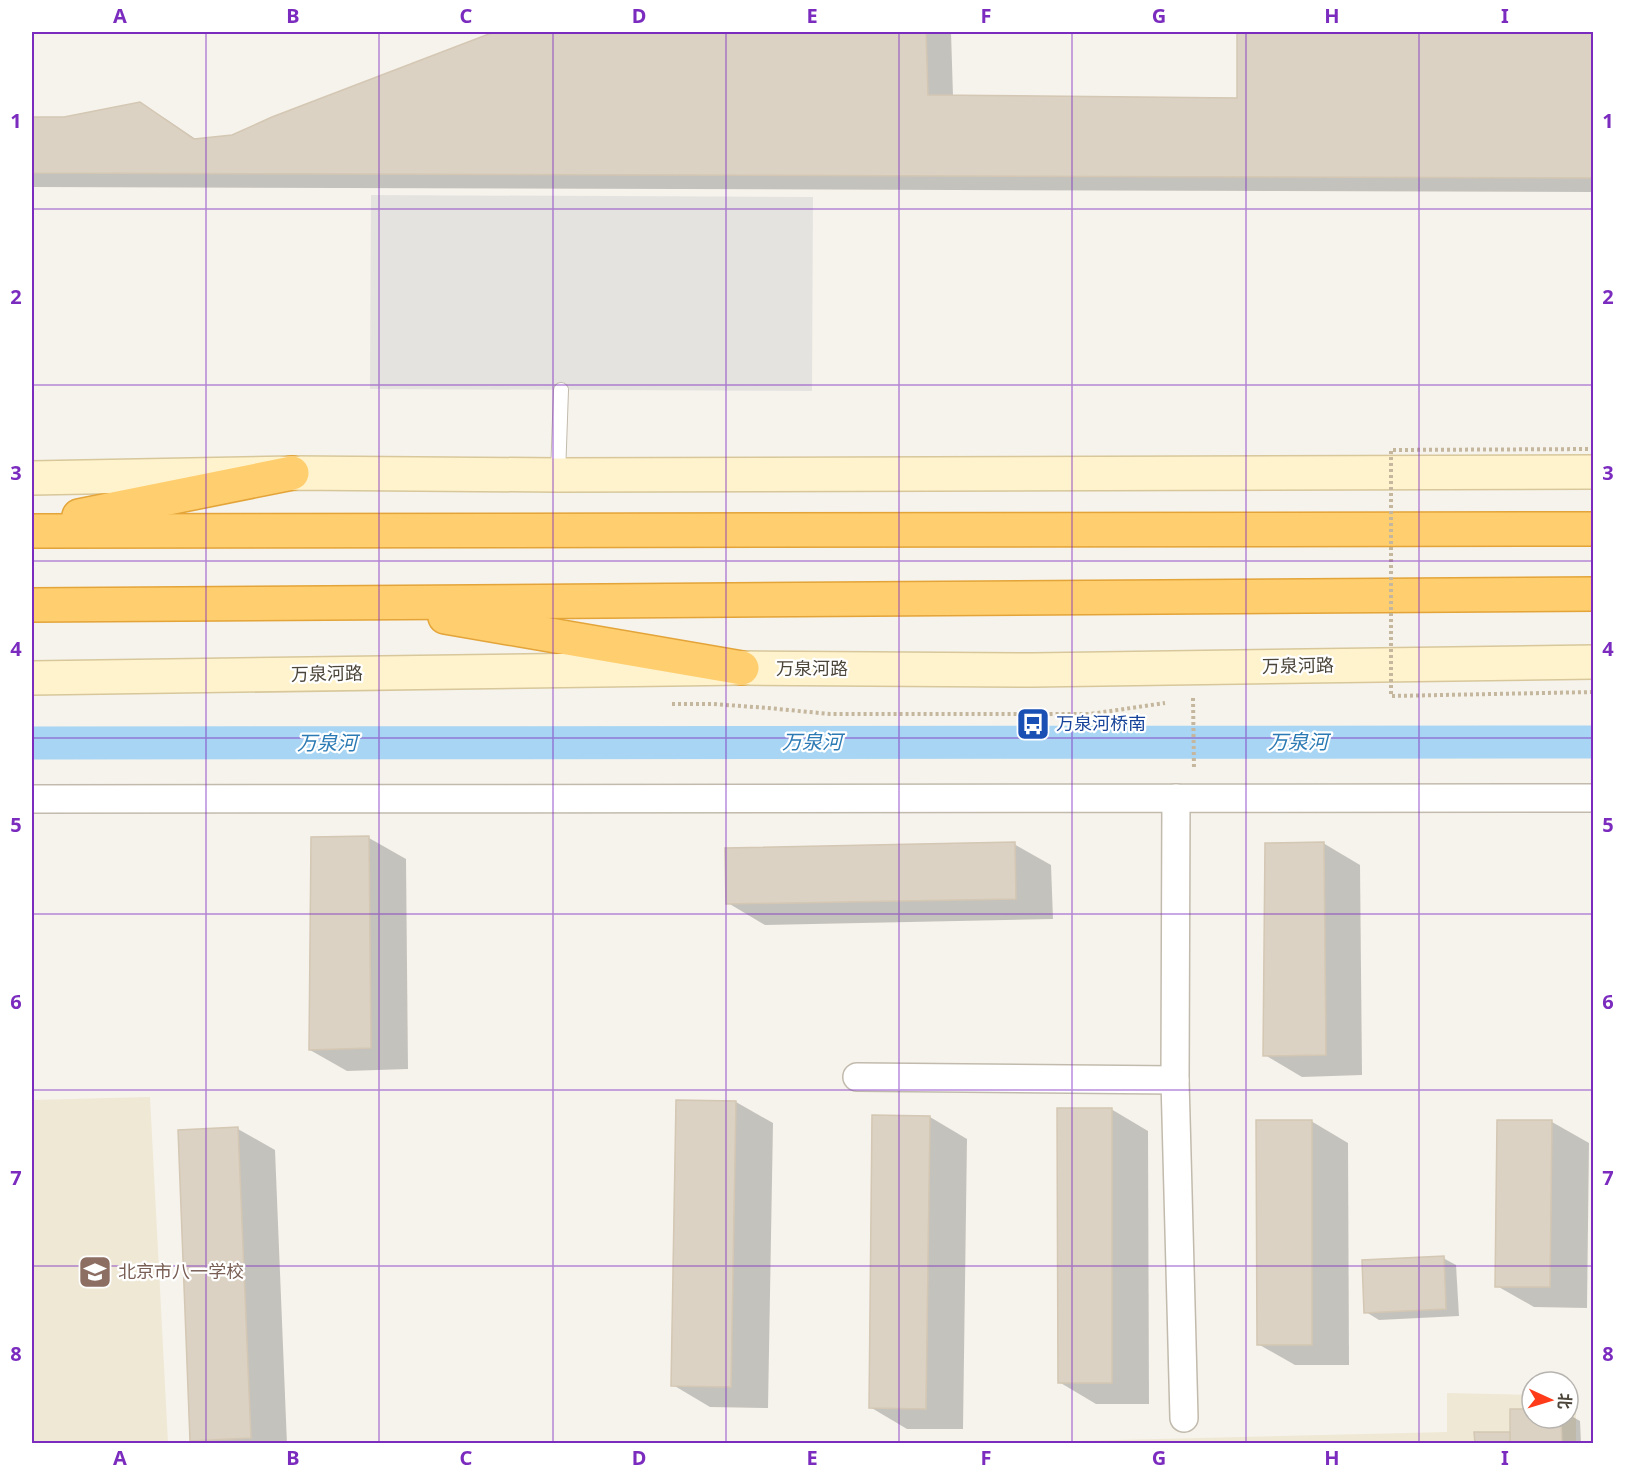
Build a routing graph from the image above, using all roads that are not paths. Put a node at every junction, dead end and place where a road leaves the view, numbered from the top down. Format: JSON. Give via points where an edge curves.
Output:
{"nodes":[{"id":1,"x":561,"y":390,"type":"dead end"},
{"id":2,"x":1593,"y":472,"type":"edge"},
{"id":3,"x":292,"y":473,"type":"junction"},
{"id":4,"x":558,"y":475,"type":"junction"},
{"id":5,"x":32,"y":478,"type":"edge"},
{"id":6,"x":32,"y":526,"type":"edge"},
{"id":7,"x":1593,"y":528,"type":"edge"},
{"id":8,"x":32,"y":531,"type":"edge"},
{"id":9,"x":1593,"y":594,"type":"edge"},
{"id":10,"x":361,"y":603,"type":"junction"},
{"id":11,"x":32,"y":605,"type":"edge"},
{"id":12,"x":1593,"y":662,"type":"edge"},
{"id":13,"x":742,"y":668,"type":"junction"},
{"id":14,"x":32,"y":678,"type":"edge"},
{"id":15,"x":1185,"y":798,"type":"junction"},
{"id":16,"x":1593,"y":798,"type":"edge"},
{"id":17,"x":32,"y":799,"type":"edge"},
{"id":18,"x":857,"y":1077,"type":"dead end"},
{"id":19,"x":1176,"y":1080,"type":"junction"},
{"id":20,"x":1184,"y":1418,"type":"dead end"}],
"edges":[{"from":1,"to":4,"type":"lane"},
{"from":2,"to":4,"type":"street"},
{"from":3,"to":4,"type":"street"},
{"from":3,"to":5,"type":"street"},
{"from":3,"to":6,"type":"highway"},
{"from":7,"to":8,"type":"highway"},
{"from":9,"to":10,"type":"highway"},
{"from":10,"to":11,"type":"highway"},
{"from":10,"to":13,"type":"highway"},
{"from":12,"to":13,"type":"street","name":"万泉河路","via":[[1033,670]]},
{"from":13,"to":14,"type":"street","name":"万泉河路"},
{"from":15,"to":16,"type":"street"},
{"from":15,"to":17,"type":"street"},
{"from":15,"to":19,"type":"street"},
{"from":18,"to":19,"type":"street"},
{"from":19,"to":20,"type":"street"}]}
